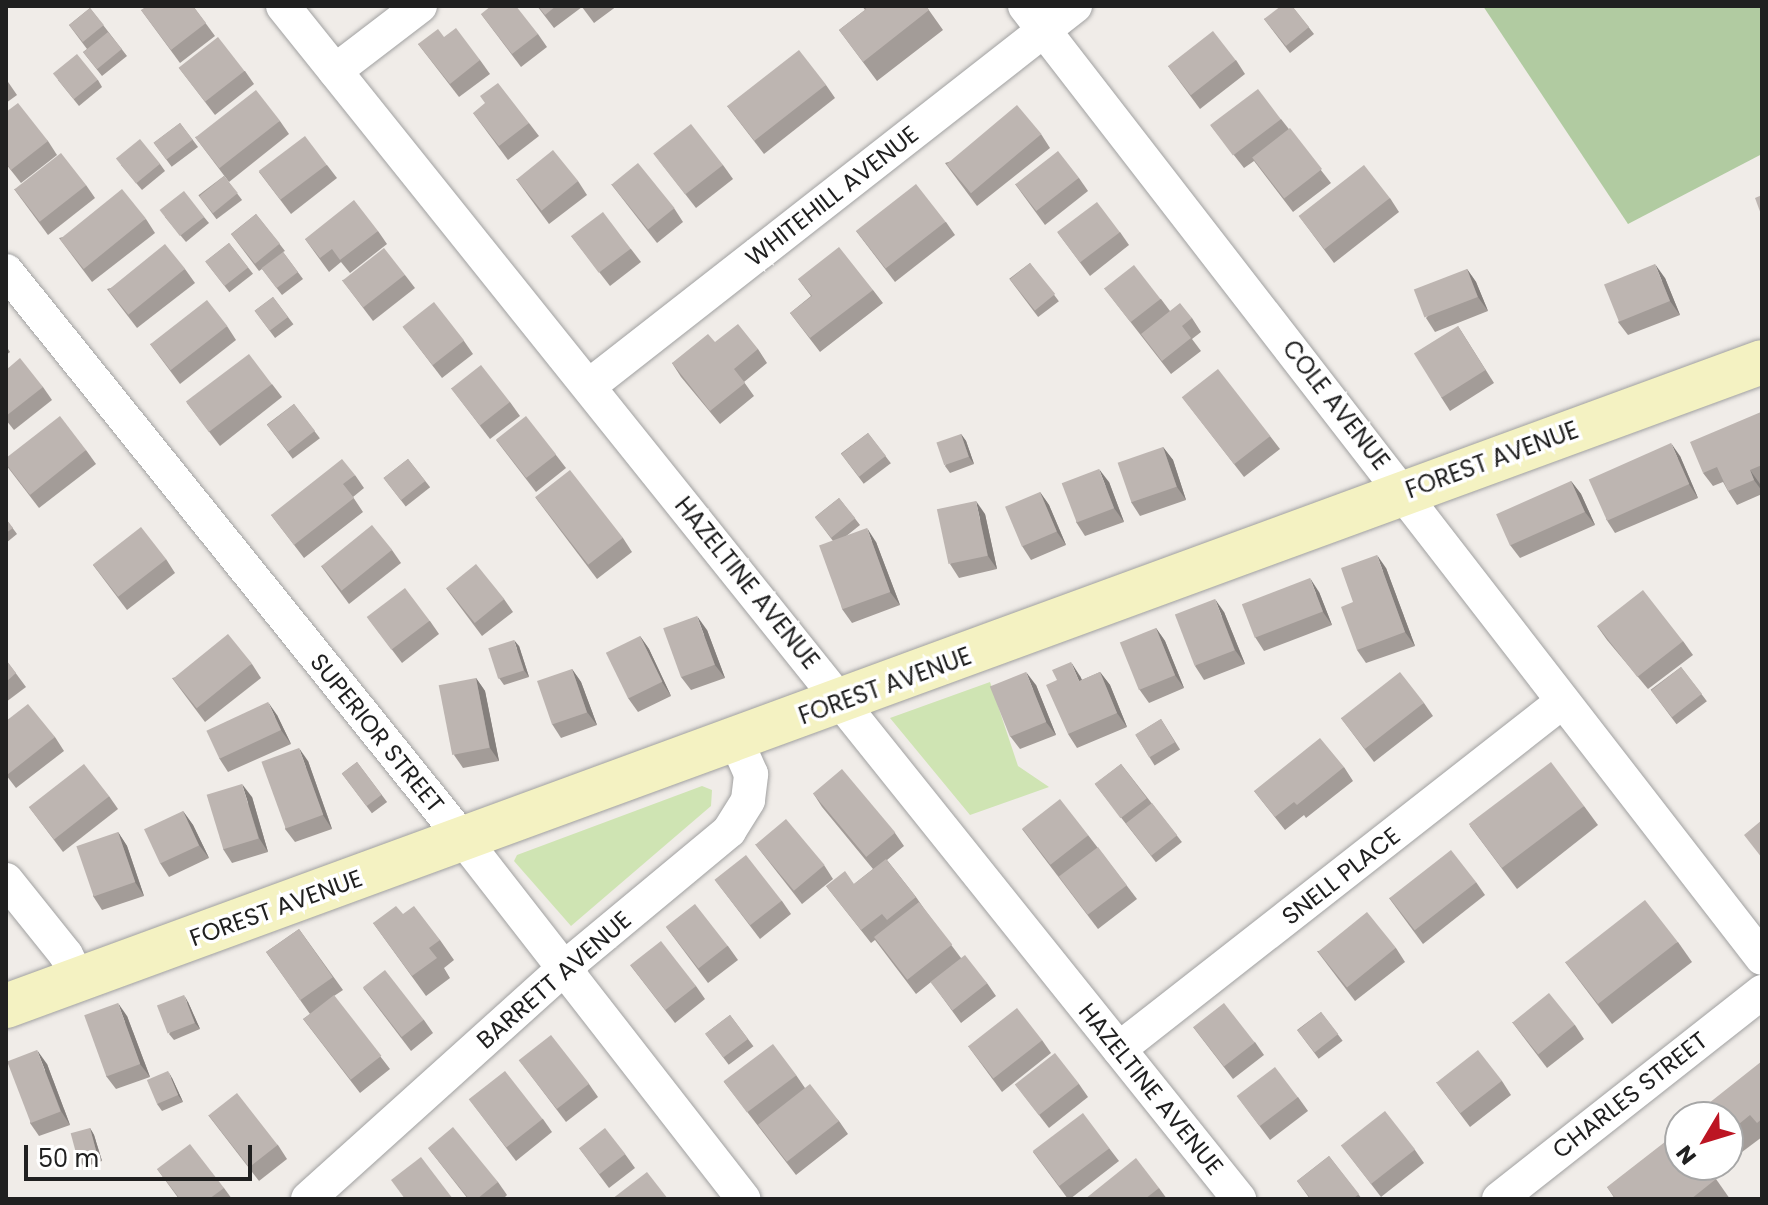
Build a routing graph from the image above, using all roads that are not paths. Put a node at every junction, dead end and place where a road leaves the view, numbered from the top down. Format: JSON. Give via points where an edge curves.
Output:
{"nodes":[{"id":1,"x":283,"y":6,"type":"edge"},
{"id":2,"x":420,"y":6,"type":"edge"},
{"id":3,"x":1075,"y":6,"type":"edge"},
{"id":4,"x":1035,"y":18,"type":"edge"},
{"id":5,"x":335,"y":71,"type":"junction"},
{"id":6,"x":6,"y":271,"type":"edge"},
{"id":7,"x":1762,"y":362,"type":"edge"},
{"id":8,"x":589,"y":386,"type":"junction"},
{"id":9,"x":1403,"y":492,"type":"junction"},
{"id":10,"x":842,"y":702,"type":"junction"},
{"id":11,"x":1562,"y":702,"type":"junction"},
{"id":12,"x":736,"y":741,"type":"junction"},
{"id":13,"x":464,"y":840,"type":"junction"},
{"id":14,"x":6,"y":880,"type":"edge"},
{"id":15,"x":1762,"y":958,"type":"edge"},
{"id":16,"x":563,"y":969,"type":"junction"},
{"id":17,"x":79,"y":980,"type":"junction"},
{"id":18,"x":1762,"y":992,"type":"edge"},
{"id":19,"x":6,"y":1006,"type":"edge"},
{"id":20,"x":1119,"y":1049,"type":"junction"},
{"id":21,"x":308,"y":1199,"type":"edge"},
{"id":22,"x":743,"y":1199,"type":"edge"},
{"id":23,"x":1239,"y":1199,"type":"edge"},
{"id":24,"x":1499,"y":1199,"type":"edge"}],
"edges":[{"from":1,"to":5,"type":"street","name":"HAZELTINE AVENUE"},
{"from":2,"to":5,"type":"street"},
{"from":3,"to":4,"type":"street","name":"WHITEHILL AVENUE"},
{"from":4,"to":8,"type":"street","name":"WHITEHILL AVENUE"},
{"from":4,"to":9,"type":"street","name":"COLE AVENUE"},
{"from":5,"to":8,"type":"street","name":"HAZELTINE AVENUE"},
{"from":6,"to":13,"type":"street","name":"SUPERIOR STREET"},
{"from":7,"to":9,"type":"main road","name":"FOREST AVENUE"},
{"from":8,"to":10,"type":"street","name":"HAZELTINE AVENUE"},
{"from":9,"to":10,"type":"main road","name":"FOREST AVENUE"},
{"from":9,"to":11,"type":"street","name":"COLE AVENUE"},
{"from":10,"to":12,"type":"main road","name":"FOREST AVENUE"},
{"from":10,"to":20,"type":"street","name":"HAZELTINE AVENUE"},
{"from":11,"to":15,"type":"street","name":"COLE AVENUE"},
{"from":11,"to":20,"type":"street","name":"SNELL PLACE"},
{"from":12,"to":13,"type":"main road","name":"FOREST AVENUE"},
{"from":12,"to":16,"type":"street","name":"BARRETT AVENUE","via":[[751,774],[748,800],[729,831]]},
{"from":13,"to":16,"type":"street","name":"SUPERIOR STREET"},
{"from":13,"to":17,"type":"main road","name":"FOREST AVENUE"},
{"from":14,"to":17,"type":"street","via":[[66,955]]},
{"from":16,"to":21,"type":"street","name":"BARRETT AVENUE"},
{"from":16,"to":22,"type":"street","name":"SUPERIOR STREET"},
{"from":17,"to":19,"type":"main road","name":"FOREST AVENUE"},
{"from":18,"to":24,"type":"street","name":"CHARLES STREET"},
{"from":20,"to":23,"type":"street","name":"HAZELTINE AVENUE"}]}
